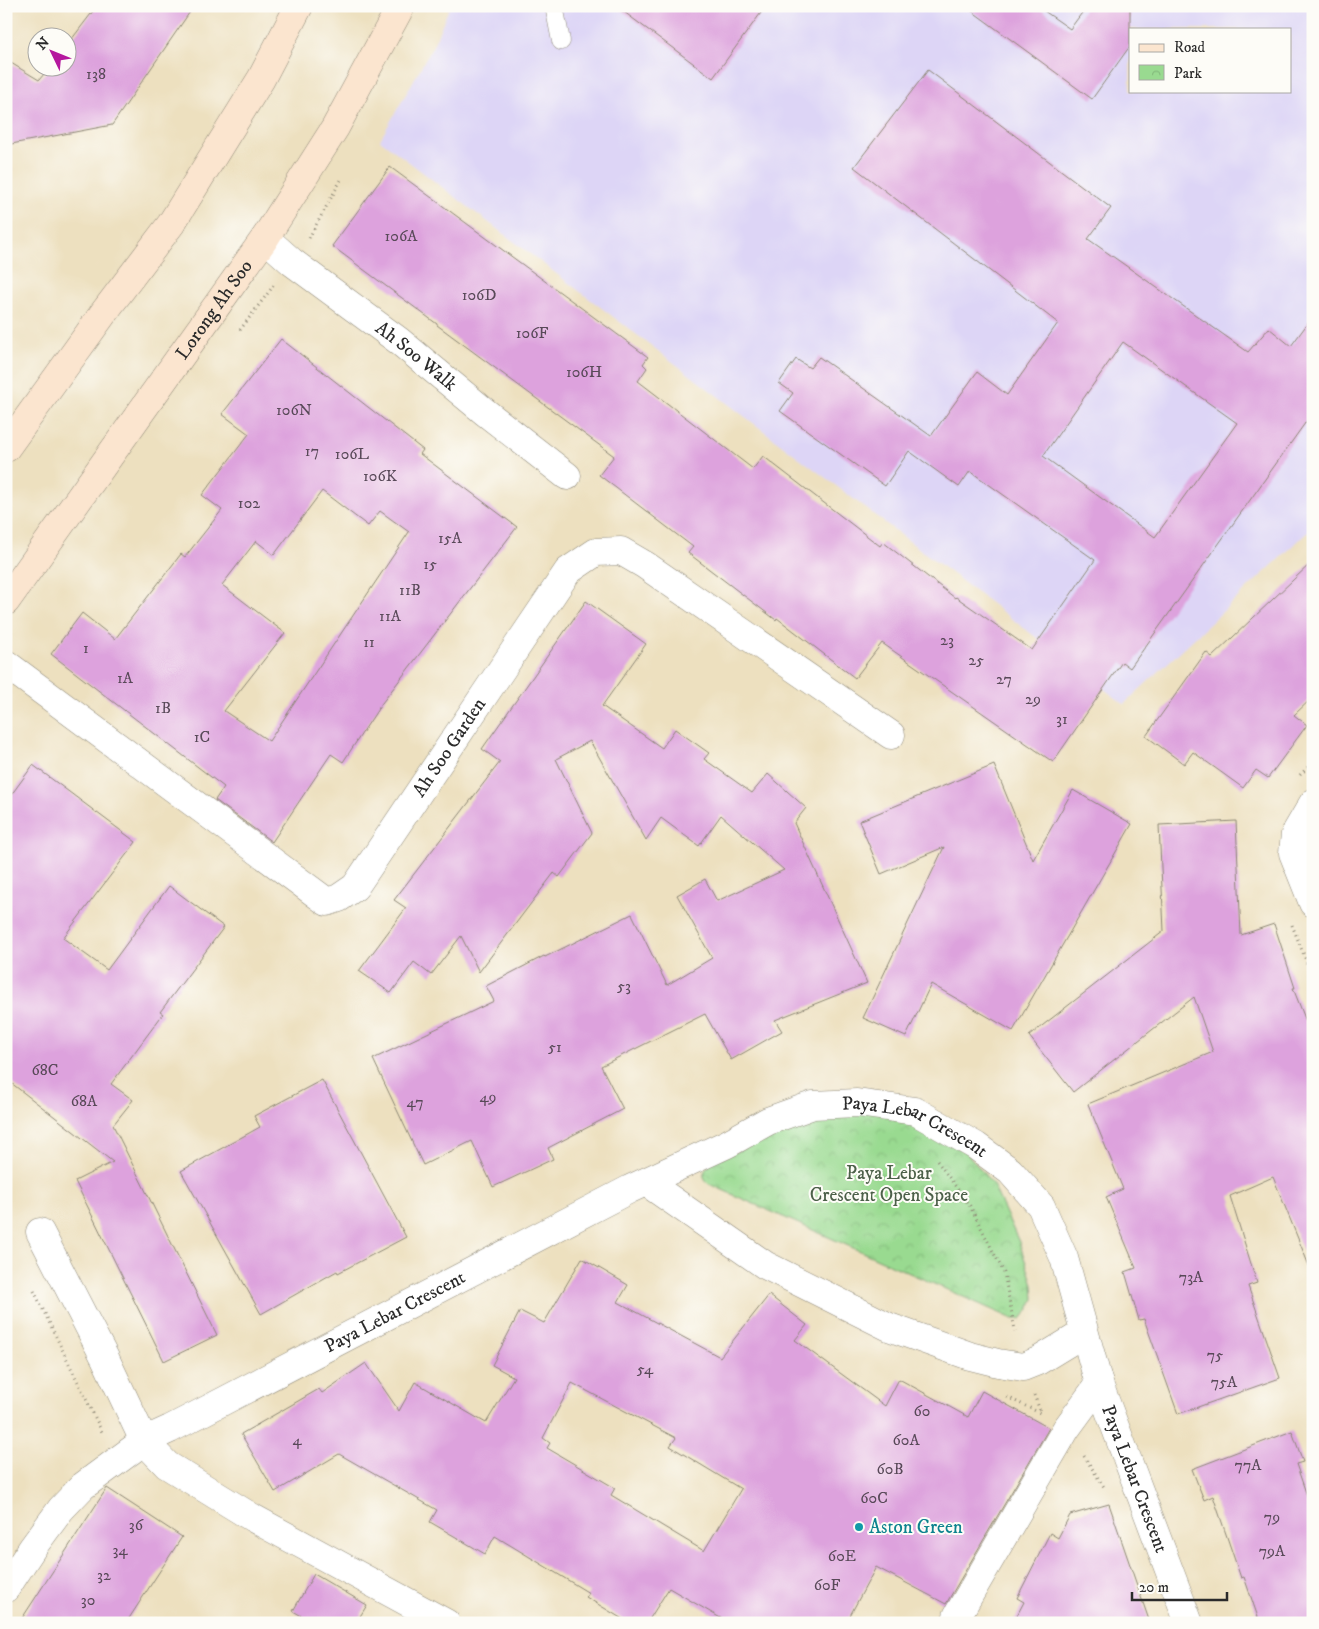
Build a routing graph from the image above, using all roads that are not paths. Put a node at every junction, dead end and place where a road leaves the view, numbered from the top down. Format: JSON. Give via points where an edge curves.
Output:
{"nodes":[{"id":1,"x":300,"y":6,"type":"edge"},
{"id":2,"x":402,"y":6,"type":"edge"},
{"id":3,"x":554,"y":6,"type":"edge"},
{"id":4,"x":561,"y":41,"type":"dead end"},
{"id":5,"x":265,"y":238,"type":"junction"},
{"id":6,"x":6,"y":448,"type":"edge"},
{"id":7,"x":567,"y":476,"type":"dead end"},
{"id":8,"x":6,"y":602,"type":"edge"},
{"id":9,"x":6,"y":664,"type":"edge"},
{"id":10,"x":891,"y":735,"type":"dead end"},
{"id":11,"x":1313,"y":803,"type":"edge"},
{"id":12,"x":1313,"y":903,"type":"edge"},
{"id":13,"x":646,"y":1182,"type":"junction"},
{"id":14,"x":40,"y":1232,"type":"dead end"},
{"id":15,"x":1084,"y":1333,"type":"junction"},
{"id":16,"x":1099,"y":1384,"type":"junction"},
{"id":17,"x":144,"y":1440,"type":"junction"},
{"id":18,"x":6,"y":1588,"type":"edge"},
{"id":19,"x":957,"y":1616,"type":"dead end"},
{"id":20,"x":446,"y":1623,"type":"edge"},
{"id":21,"x":1189,"y":1623,"type":"edge"}],
"edges":[{"from":1,"to":6,"type":"main road","via":[[261,79],[171,224]]},
{"from":2,"to":5,"type":"main road","name":"Lorong Ah Soo","via":[[335,128]]},
{"from":3,"to":4,"type":"lane"},
{"from":5,"to":7,"type":"street","name":"Ah Soo Walk"},
{"from":5,"to":8,"type":"main road","name":"Lorong Ah Soo"},
{"from":9,"to":10,"type":"street","name":"Ah Soo Garden","via":[[327,902],[355,887],[568,571],[596,552],[621,551],[645,565]]},
{"from":11,"to":12,"type":"street","via":[[1295,834],[1293,852]]},
{"from":13,"to":15,"type":"street","via":[[765,1265],[889,1327],[970,1356],[1023,1367]]},
{"from":13,"to":15,"type":"street","name":"Paya Lebar Crescent","via":[[768,1121],[813,1105],[858,1103],[915,1111],[976,1146],[1010,1172],[1041,1206],[1064,1258]]},
{"from":13,"to":17,"type":"street","name":"Paya Lebar Crescent"},
{"from":14,"to":17,"type":"street"},
{"from":15,"to":16,"type":"street","name":"Paya Lebar Crescent"},
{"from":16,"to":19,"type":"street","via":[[1066,1428]]},
{"from":16,"to":21,"type":"street","name":"Paya Lebar Crescent"},
{"from":17,"to":18,"type":"street","name":"Paya Lebar Crescent","via":[[83,1486],[66,1503]]},
{"from":17,"to":20,"type":"street","via":[[166,1465],[253,1518]]}]}
